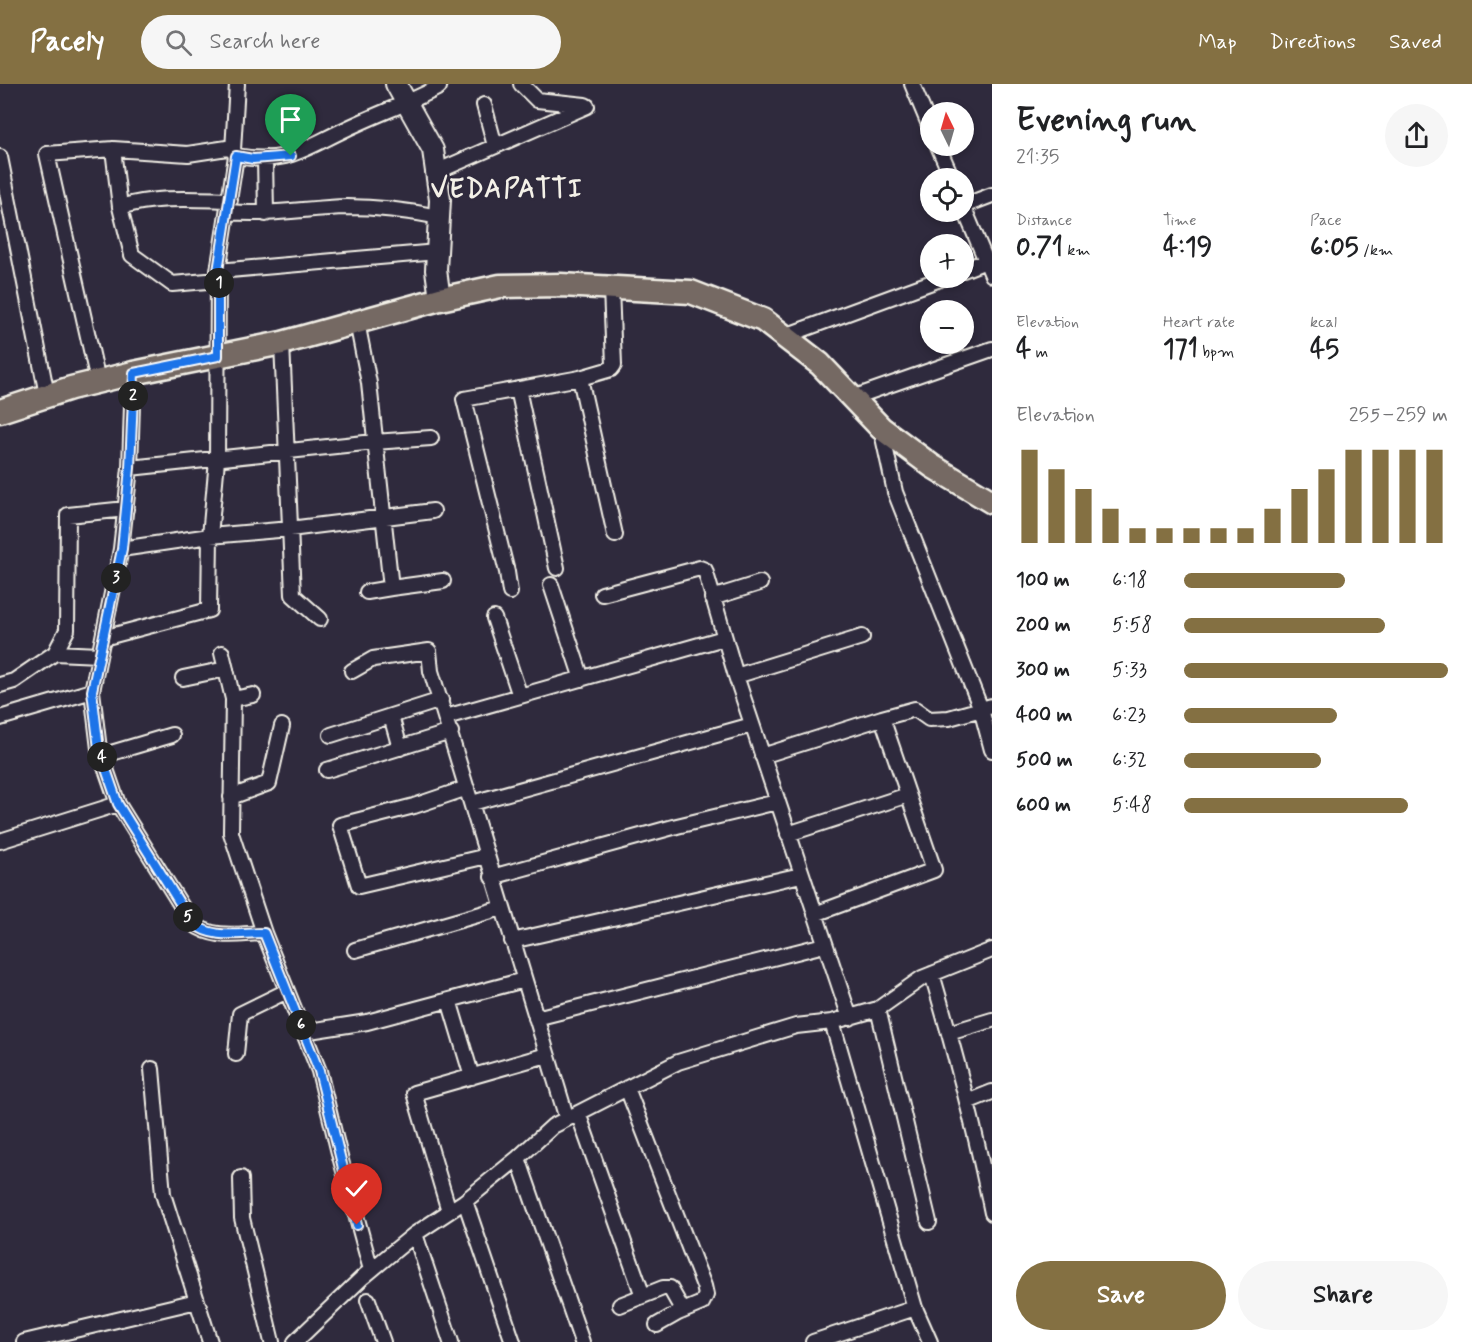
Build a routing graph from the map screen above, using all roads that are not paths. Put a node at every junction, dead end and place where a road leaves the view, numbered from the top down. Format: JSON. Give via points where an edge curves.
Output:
{"nodes":[{"id":1,"x":237,"y":84,"type":"edge"},
{"id":2,"x":396,"y":84,"type":"edge"},
{"id":3,"x":521,"y":84,"type":"edge"},
{"id":4,"x":912,"y":84,"type":"edge"},
{"id":5,"x":439,"y":87,"type":"dead end"},
{"id":6,"x":920,"y":103,"type":"edge"},
{"id":7,"x":406,"y":104,"type":"junction"},
{"id":8,"x":484,"y":105,"type":"dead end"},
{"id":9,"x":495,"y":146,"type":"junction"},
{"id":10,"x":113,"y":149,"type":"junction"},
{"id":11,"x":235,"y":153,"type":"junction"},
{"id":12,"x":0,"y":157,"type":"edge"},
{"id":13,"x":265,"y":158,"type":"junction"},
{"id":14,"x":436,"y":172,"type":"junction"},
{"id":15,"x":992,"y":195,"type":"edge"},
{"id":16,"x":229,"y":206,"type":"junction"},
{"id":17,"x":120,"y":207,"type":"junction"},
{"id":18,"x":266,"y":214,"type":"junction"},
{"id":19,"x":439,"y":217,"type":"junction"},
{"id":20,"x":7,"y":228,"type":"edge"},
{"id":21,"x":437,"y":252,"type":"junction"},
{"id":22,"x":986,"y":261,"type":"junction"},
{"id":23,"x":974,"y":266,"type":"edge"},
{"id":24,"x":218,"y":275,"type":"junction"},
{"id":25,"x":992,"y":275,"type":"edge"},
{"id":26,"x":920,"y":286,"type":"edge"},
{"id":27,"x":611,"y":288,"type":"junction"},
{"id":28,"x":440,"y":299,"type":"junction"},
{"id":29,"x":357,"y":322,"type":"junction"},
{"id":30,"x":785,"y":336,"type":"junction"},
{"id":31,"x":282,"y":343,"type":"junction"},
{"id":32,"x":992,"y":349,"type":"edge"},
{"id":33,"x":218,"y":356,"type":"junction"},
{"id":34,"x":134,"y":373,"type":"junction"},
{"id":35,"x":580,"y":378,"type":"junction"},
{"id":36,"x":98,"y":381,"type":"junction"},
{"id":37,"x":518,"y":389,"type":"junction"},
{"id":38,"x":46,"y":395,"type":"junction"},
{"id":39,"x":852,"y":398,"type":"junction"},
{"id":40,"x":0,"y":411,"type":"edge"},
{"id":41,"x":882,"y":428,"type":"junction"},
{"id":42,"x":431,"y":438,"type":"dead end"},
{"id":43,"x":374,"y":442,"type":"junction"},
{"id":44,"x":288,"y":452,"type":"junction"},
{"id":45,"x":217,"y":460,"type":"junction"},
{"id":46,"x":130,"y":468,"type":"junction"},
{"id":47,"x":992,"y":502,"type":"edge"},
{"id":48,"x":126,"y":509,"type":"junction"},
{"id":49,"x":433,"y":511,"type":"dead end"},
{"id":50,"x":384,"y":516,"type":"junction"},
{"id":51,"x":290,"y":529,"type":"junction"},
{"id":52,"x":615,"y":535,"type":"dead end"},
{"id":53,"x":210,"y":536,"type":"junction"},
{"id":54,"x":122,"y":549,"type":"junction"},
{"id":55,"x":558,"y":568,"type":"dead end"},
{"id":56,"x":443,"y":581,"type":"dead end"},
{"id":57,"x":760,"y":583,"type":"dead end"},
{"id":58,"x":551,"y":585,"type":"dead end"},
{"id":59,"x":391,"y":588,"type":"junction"},
{"id":60,"x":367,"y":592,"type":"dead end"},
{"id":61,"x":510,"y":592,"type":"dead end"},
{"id":62,"x":602,"y":594,"type":"dead end"},
{"id":63,"x":712,"y":598,"type":"junction"},
{"id":64,"x":494,"y":618,"type":"dead end"},
{"id":65,"x":320,"y":619,"type":"dead end"},
{"id":66,"x":862,"y":637,"type":"dead end"},
{"id":67,"x":103,"y":638,"type":"junction"},
{"id":68,"x":724,"y":638,"type":"junction"},
{"id":69,"x":55,"y":653,"type":"junction"},
{"id":70,"x":222,"y":653,"type":"dead end"},
{"id":71,"x":99,"y":655,"type":"junction"},
{"id":72,"x":226,"y":669,"type":"junction"},
{"id":73,"x":352,"y":671,"type":"dead end"},
{"id":74,"x":736,"y":676,"type":"junction"},
{"id":75,"x":183,"y":678,"type":"dead end"},
{"id":76,"x":582,"y":679,"type":"junction"},
{"id":77,"x":0,"y":685,"type":"edge"},
{"id":78,"x":92,"y":691,"type":"junction"},
{"id":79,"x":253,"y":695,"type":"dead end"},
{"id":80,"x":520,"y":696,"type":"junction"},
{"id":81,"x":233,"y":699,"type":"junction"},
{"id":82,"x":441,"y":700,"type":"junction"},
{"id":83,"x":987,"y":707,"type":"edge"},
{"id":84,"x":391,"y":716,"type":"junction"},
{"id":85,"x":446,"y":717,"type":"junction"},
{"id":86,"x":0,"y":718,"type":"edge"},
{"id":87,"x":882,"y":718,"type":"junction"},
{"id":88,"x":752,"y":725,"type":"junction"},
{"id":89,"x":282,"y":726,"type":"dead end"},
{"id":90,"x":451,"y":732,"type":"junction"},
{"id":91,"x":172,"y":735,"type":"dead end"},
{"id":92,"x":331,"y":735,"type":"dead end"},
{"id":93,"x":400,"y":748,"type":"junction"},
{"id":94,"x":992,"y":750,"type":"edge"},
{"id":95,"x":102,"y":756,"type":"junction"},
{"id":96,"x":762,"y":756,"type":"junction"},
{"id":97,"x":327,"y":770,"type":"dead end"},
{"id":98,"x":467,"y":788,"type":"junction"},
{"id":99,"x":908,"y":795,"type":"junction"},
{"id":100,"x":231,"y":797,"type":"junction"},
{"id":101,"x":777,"y":802,"type":"junction"},
{"id":102,"x":471,"y":803,"type":"junction"},
{"id":103,"x":118,"y":804,"type":"junction"},
{"id":104,"x":788,"y":834,"type":"junction"},
{"id":105,"x":0,"y":842,"type":"edge"},
{"id":106,"x":486,"y":856,"type":"junction"},
{"id":107,"x":801,"y":875,"type":"junction"},
{"id":108,"x":492,"y":877,"type":"junction"},
{"id":109,"x":502,"y":908,"type":"junction"},
{"id":110,"x":815,"y":914,"type":"junction"},
{"id":111,"x":264,"y":933,"type":"junction"},
{"id":112,"x":512,"y":941,"type":"junction"},
{"id":113,"x":825,"y":945,"type":"junction"},
{"id":114,"x":355,"y":950,"type":"dead end"},
{"id":115,"x":992,"y":950,"type":"edge"},
{"id":116,"x":932,"y":974,"type":"junction"},
{"id":117,"x":524,"y":980,"type":"junction"},
{"id":118,"x":287,"y":991,"type":"junction"},
{"id":119,"x":449,"y":1000,"type":"junction"},
{"id":120,"x":878,"y":1009,"type":"junction"},
{"id":121,"x":536,"y":1018,"type":"junction"},
{"id":122,"x":850,"y":1018,"type":"junction"},
{"id":123,"x":992,"y":1020,"type":"edge"},
{"id":124,"x":832,"y":1022,"type":"junction"},
{"id":125,"x":303,"y":1032,"type":"junction"},
{"id":126,"x":949,"y":1033,"type":"junction"},
{"id":127,"x":236,"y":1054,"type":"dead end"},
{"id":128,"x":548,"y":1055,"type":"junction"},
{"id":129,"x":152,"y":1068,"type":"dead end"},
{"id":130,"x":472,"y":1077,"type":"junction"},
{"id":131,"x":627,"y":1088,"type":"junction"},
{"id":132,"x":992,"y":1092,"type":"edge"},
{"id":133,"x":967,"y":1102,"type":"junction"},
{"id":134,"x":572,"y":1116,"type":"junction"},
{"id":135,"x":518,"y":1158,"type":"junction"},
{"id":136,"x":241,"y":1178,"type":"dead end"},
{"id":137,"x":989,"y":1180,"type":"edge"},
{"id":138,"x":465,"y":1201,"type":"junction"},
{"id":139,"x":449,"y":1211,"type":"junction"},
{"id":140,"x":992,"y":1213,"type":"edge"},
{"id":141,"x":928,"y":1222,"type":"dead end"},
{"id":142,"x":415,"y":1233,"type":"junction"},
{"id":143,"x":371,"y":1270,"type":"junction"},
{"id":144,"x":643,"y":1296,"type":"junction"},
{"id":145,"x":368,"y":1300,"type":"dead end"},
{"id":146,"x":197,"y":1301,"type":"junction"},
{"id":147,"x":620,"y":1305,"type":"dead end"},
{"id":148,"x":915,"y":1308,"type":"junction"},
{"id":149,"x":683,"y":1311,"type":"junction"},
{"id":150,"x":657,"y":1325,"type":"dead end"},
{"id":151,"x":24,"y":1342,"type":"edge"},
{"id":152,"x":210,"y":1342,"type":"edge"},
{"id":153,"x":272,"y":1342,"type":"edge"},
{"id":154,"x":295,"y":1342,"type":"edge"},
{"id":155,"x":382,"y":1342,"type":"edge"},
{"id":156,"x":451,"y":1342,"type":"edge"},
{"id":157,"x":513,"y":1342,"type":"edge"},
{"id":158,"x":582,"y":1342,"type":"edge"},
{"id":159,"x":813,"y":1342,"type":"edge"},
{"id":160,"x":930,"y":1342,"type":"edge"}],
"edges":[{"from":1,"to":11,"type":"street"},
{"from":2,"to":7,"type":"street"},
{"from":3,"to":9,"type":"street","via":[[537,100],[587,105]]},
{"from":4,"to":6,"type":"street"},
{"from":5,"to":7,"type":"street"},
{"from":7,"to":13,"type":"street","via":[[291,156]]},
{"from":7,"to":14,"type":"street","via":[[433,150]]},
{"from":8,"to":9,"type":"street"},
{"from":9,"to":14,"type":"street"},
{"from":10,"to":11,"type":"street","via":[[188,154],[223,148]]},
{"from":10,"to":17,"type":"street"},
{"from":10,"to":36,"type":"street","via":[[47,154]]},
{"from":11,"to":13,"type":"street"},
{"from":11,"to":16,"type":"street"},
{"from":12,"to":20,"type":"street"},
{"from":13,"to":18,"type":"street"},
{"from":14,"to":19,"type":"street"},
{"from":15,"to":22,"type":"street","via":[[963,206]]},
{"from":16,"to":17,"type":"street","via":[[169,199]]},
{"from":16,"to":18,"type":"street"},
{"from":16,"to":24,"type":"street"},
{"from":17,"to":24,"type":"street","via":[[132,255],[172,284]]},
{"from":18,"to":19,"type":"street","via":[[347,207],[404,210]]},
{"from":19,"to":21,"type":"street"},
{"from":20,"to":38,"type":"street"},
{"from":21,"to":24,"type":"street"},
{"from":21,"to":28,"type":"street"},
{"from":22,"to":23,"type":"street"},
{"from":22,"to":25,"type":"street"},
{"from":24,"to":33,"type":"street"},
{"from":26,"to":30,"type":"street"},
{"from":27,"to":28,"type":"main road","via":[[500,286]]},
{"from":27,"to":30,"type":"main road","via":[[692,292],[764,320]]},
{"from":27,"to":35,"type":"street","via":[[614,365]]},
{"from":28,"to":29,"type":"main road"},
{"from":29,"to":31,"type":"main road"},
{"from":29,"to":43,"type":"street","via":[[369,383]]},
{"from":30,"to":39,"type":"main road","via":[[820,364]]},
{"from":31,"to":33,"type":"main road"},
{"from":31,"to":44,"type":"street"},
{"from":32,"to":39,"type":"street"},
{"from":33,"to":34,"type":"main road"},
{"from":33,"to":45,"type":"street"},
{"from":34,"to":36,"type":"main road"},
{"from":34,"to":46,"type":"street"},
{"from":35,"to":37,"type":"street"},
{"from":35,"to":52,"type":"street"},
{"from":36,"to":38,"type":"main road"},
{"from":37,"to":55,"type":"street"},
{"from":37,"to":61,"type":"street","via":[[464,399]]},
{"from":38,"to":40,"type":"main road"},
{"from":39,"to":41,"type":"main road"},
{"from":41,"to":47,"type":"main road","via":[[932,466]]},
{"from":41,"to":83,"type":"street","via":[[895,492]]},
{"from":42,"to":43,"type":"street"},
{"from":43,"to":44,"type":"street"},
{"from":43,"to":50,"type":"street"},
{"from":44,"to":45,"type":"street"},
{"from":44,"to":51,"type":"street"},
{"from":45,"to":46,"type":"street"},
{"from":45,"to":53,"type":"street"},
{"from":46,"to":48,"type":"street"},
{"from":48,"to":54,"type":"street"},
{"from":48,"to":69,"type":"street","via":[[68,515],[67,630]]},
{"from":49,"to":50,"type":"street"},
{"from":50,"to":51,"type":"street"},
{"from":50,"to":59,"type":"street"},
{"from":51,"to":53,"type":"street"},
{"from":51,"to":65,"type":"street","via":[[293,595]]},
{"from":53,"to":54,"type":"street"},
{"from":53,"to":67,"type":"street","via":[[209,610]]},
{"from":54,"to":67,"type":"street"},
{"from":56,"to":59,"type":"street"},
{"from":57,"to":63,"type":"street"},
{"from":58,"to":76,"type":"street"},
{"from":59,"to":60,"type":"street"},
{"from":62,"to":63,"type":"street","via":[[700,568],[705,570]]},
{"from":63,"to":68,"type":"street"},
{"from":64,"to":80,"type":"street"},
{"from":66,"to":74,"type":"street"},
{"from":67,"to":71,"type":"street"},
{"from":68,"to":74,"type":"street"},
{"from":68,"to":76,"type":"street"},
{"from":69,"to":71,"type":"street"},
{"from":69,"to":77,"type":"street","via":[[14,681]]},
{"from":70,"to":72,"type":"street"},
{"from":71,"to":78,"type":"street"},
{"from":72,"to":75,"type":"street"},
{"from":72,"to":81,"type":"street"},
{"from":73,"to":82,"type":"street","via":[[373,659],[429,651]]},
{"from":74,"to":88,"type":"street"},
{"from":76,"to":80,"type":"street"},
{"from":78,"to":86,"type":"street"},
{"from":78,"to":95,"type":"street"},
{"from":79,"to":81,"type":"street"},
{"from":80,"to":85,"type":"street"},
{"from":81,"to":100,"type":"street"},
{"from":82,"to":84,"type":"street"},
{"from":82,"to":85,"type":"street"},
{"from":83,"to":87,"type":"street","via":[[949,718],[929,719],[915,709]]},
{"from":83,"to":94,"type":"street"},
{"from":84,"to":92,"type":"street"},
{"from":84,"to":93,"type":"street"},
{"from":85,"to":90,"type":"street"},
{"from":87,"to":96,"type":"street"},
{"from":87,"to":99,"type":"street"},
{"from":88,"to":96,"type":"street"},
{"from":88,"to":102,"type":"street"},
{"from":89,"to":100,"type":"street","via":[[269,783]]},
{"from":90,"to":93,"type":"street"},
{"from":90,"to":98,"type":"street"},
{"from":91,"to":95,"type":"street"},
{"from":93,"to":97,"type":"street"},
{"from":95,"to":103,"type":"street"},
{"from":96,"to":101,"type":"street"},
{"from":98,"to":102,"type":"street"},
{"from":98,"to":106,"type":"street","via":[[340,825],[359,886]]},
{"from":99,"to":104,"type":"street"},
{"from":99,"to":110,"type":"street","via":[[934,870]]},
{"from":100,"to":111,"type":"street","via":[[231,833]]},
{"from":101,"to":104,"type":"street"},
{"from":101,"to":108,"type":"street"},
{"from":102,"to":106,"type":"street"},
{"from":103,"to":105,"type":"street"},
{"from":103,"to":111,"type":"street","via":[[192,923],[213,934]]},
{"from":104,"to":107,"type":"street"},
{"from":106,"to":108,"type":"street"},
{"from":107,"to":110,"type":"street"},
{"from":107,"to":112,"type":"street"},
{"from":108,"to":109,"type":"street"},
{"from":109,"to":112,"type":"street"},
{"from":109,"to":114,"type":"street"},
{"from":110,"to":113,"type":"street"},
{"from":111,"to":118,"type":"street"},
{"from":112,"to":117,"type":"street"},
{"from":113,"to":121,"type":"street"},
{"from":113,"to":122,"type":"street"},
{"from":115,"to":116,"type":"street"},
{"from":116,"to":120,"type":"street"},
{"from":116,"to":126,"type":"street"},
{"from":117,"to":119,"type":"street"},
{"from":117,"to":121,"type":"street"},
{"from":118,"to":125,"type":"street"},
{"from":118,"to":127,"type":"street","via":[[240,1014]]},
{"from":119,"to":125,"type":"street","via":[[367,1022]]},
{"from":119,"to":130,"type":"street"},
{"from":120,"to":122,"type":"street"},
{"from":120,"to":141,"type":"street"},
{"from":121,"to":128,"type":"street"},
{"from":122,"to":124,"type":"street"},
{"from":123,"to":126,"type":"street"},
{"from":124,"to":131,"type":"street","via":[[796,1026],[678,1062]]},
{"from":124,"to":148,"type":"street"},
{"from":125,"to":143,"type":"street","via":[[319,1071]]},
{"from":126,"to":133,"type":"street"},
{"from":128,"to":130,"type":"street"},
{"from":128,"to":134,"type":"street"},
{"from":129,"to":146,"type":"street","via":[[163,1194]]},
{"from":130,"to":139,"type":"street","via":[[414,1093]]},
{"from":131,"to":134,"type":"street"},
{"from":131,"to":149,"type":"street","via":[[704,1286],[706,1295],[702,1303]]},
{"from":132,"to":133,"type":"street"},
{"from":133,"to":137,"type":"street"},
{"from":134,"to":135,"type":"street","via":[[553,1125]]},
{"from":134,"to":144,"type":"street"},
{"from":135,"to":138,"type":"street"},
{"from":135,"to":158,"type":"street"},
{"from":136,"to":153,"type":"street","via":[[242,1218]]},
{"from":137,"to":140,"type":"street"},
{"from":138,"to":139,"type":"street"},
{"from":138,"to":157,"type":"street"},
{"from":139,"to":142,"type":"street"},
{"from":142,"to":143,"type":"street"},
{"from":142,"to":156,"type":"street"},
{"from":143,"to":154,"type":"street"},
{"from":144,"to":147,"type":"street"},
{"from":144,"to":149,"type":"street","via":[[670,1288]]},
{"from":145,"to":155,"type":"street"},
{"from":146,"to":151,"type":"street"},
{"from":146,"to":152,"type":"street"},
{"from":148,"to":159,"type":"street"},
{"from":148,"to":160,"type":"street"},
{"from":149,"to":150,"type":"street"}]}
